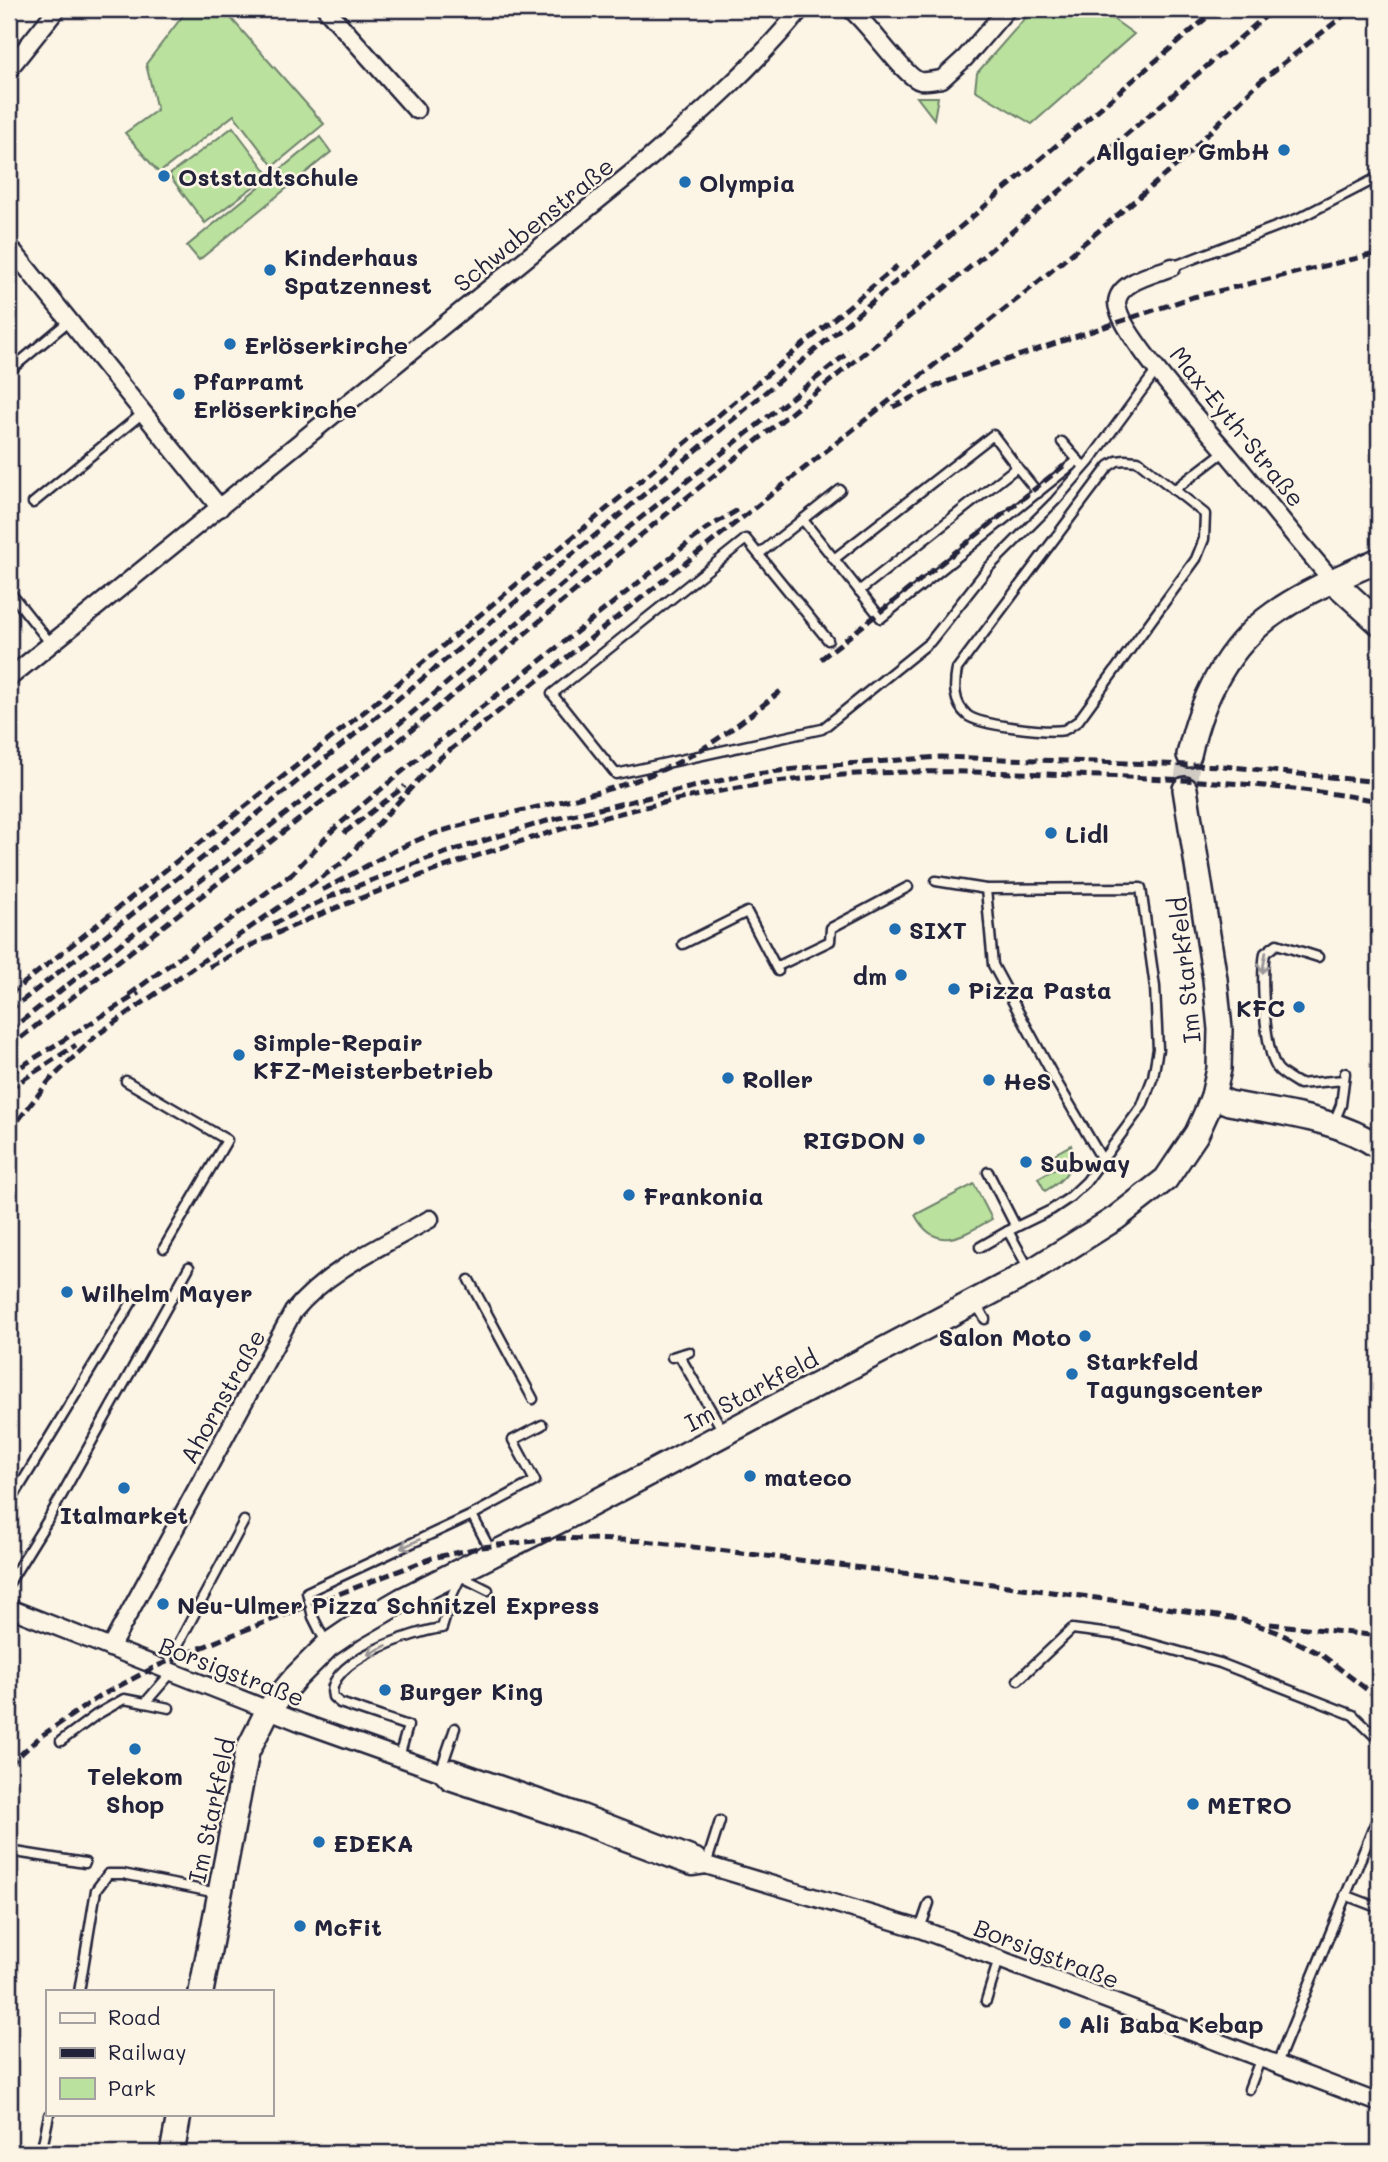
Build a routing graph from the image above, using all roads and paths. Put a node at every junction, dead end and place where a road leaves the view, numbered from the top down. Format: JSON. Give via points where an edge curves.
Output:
{"nodes":[{"id":1,"x":57,"y":9,"type":"edge"},
{"id":2,"x":326,"y":9,"type":"edge"},
{"id":3,"x":801,"y":9,"type":"edge"},
{"id":4,"x":850,"y":9,"type":"edge"},
{"id":5,"x":1007,"y":9,"type":"edge"},
{"id":6,"x":9,"y":69,"type":"edge"},
{"id":7,"x":416,"y":110,"type":"dead end"},
{"id":8,"x":1379,"y":177,"type":"edge"},
{"id":9,"x":9,"y":246,"type":"edge"},
{"id":10,"x":1172,"y":267,"type":"joint"},
{"id":11,"x":69,"y":321,"type":"junction"},
{"id":12,"x":1157,"y":370,"type":"junction"},
{"id":13,"x":9,"y":371,"type":"edge"},
{"id":14,"x":143,"y":413,"type":"junction"},
{"id":15,"x":1062,"y":442,"type":"dead end"},
{"id":16,"x":1225,"y":451,"type":"junction"},
{"id":17,"x":1081,"y":464,"type":"junction"},
{"id":18,"x":1017,"y":467,"type":"junction"},
{"id":19,"x":841,"y":490,"type":"dead end"},
{"id":20,"x":1174,"y":490,"type":"junction"},
{"id":21,"x":1038,"y":493,"type":"junction"},
{"id":22,"x":33,"y":503,"type":"dead end"},
{"id":23,"x":220,"y":509,"type":"junction"},
{"id":24,"x":803,"y":520,"type":"junction"},
{"id":25,"x":759,"y":554,"type":"junction"},
{"id":26,"x":834,"y":559,"type":"junction"},
{"id":27,"x":1379,"y":560,"type":"edge"},
{"id":28,"x":1332,"y":580,"type":"junction"},
{"id":29,"x":859,"y":590,"type":"junction"},
{"id":30,"x":9,"y":591,"type":"edge"},
{"id":31,"x":1379,"y":623,"type":"edge"},
{"id":32,"x":828,"y":640,"type":"dead end"},
{"id":33,"x":51,"y":644,"type":"junction"},
{"id":34,"x":9,"y":678,"type":"edge"},
{"id":35,"x":1189,"y":755,"type":"tunnel mouth"},
{"id":36,"x":1185,"y":789,"type":"tunnel mouth"},
{"id":37,"x":936,"y":880,"type":"dead end"},
{"id":38,"x":908,"y":887,"type":"dead end"},
{"id":39,"x":986,"y":889,"type":"junction"},
{"id":40,"x":683,"y":944,"type":"dead end"},
{"id":41,"x":1318,"y":957,"type":"dead end"},
{"id":42,"x":126,"y":1081,"type":"dead end"},
{"id":43,"x":1213,"y":1096,"type":"junction"},
{"id":44,"x":1333,"y":1125,"type":"junction"},
{"id":45,"x":1379,"y":1147,"type":"edge"},
{"id":46,"x":1103,"y":1161,"type":"junction"},
{"id":47,"x":988,"y":1172,"type":"dead end"},
{"id":48,"x":430,"y":1219,"type":"dead end"},
{"id":49,"x":1012,"y":1229,"type":"junction"},
{"id":50,"x":981,"y":1247,"type":"dead end"},
{"id":51,"x":164,"y":1248,"type":"dead end"},
{"id":52,"x":189,"y":1267,"type":"dead end"},
{"id":53,"x":1030,"y":1272,"type":"junction"},
{"id":54,"x":469,"y":1280,"type":"dead end"},
{"id":55,"x":136,"y":1296,"type":"dead end"},
{"id":56,"x":689,"y":1352,"type":"dead end"},
{"id":57,"x":533,"y":1399,"type":"dead end"},
{"id":58,"x":542,"y":1425,"type":"dead end"},
{"id":59,"x":724,"y":1434,"type":"junction"},
{"id":60,"x":9,"y":1504,"type":"edge"},
{"id":61,"x":472,"y":1515,"type":"junction"},
{"id":62,"x":244,"y":1521,"type":"dead end"},
{"id":63,"x":493,"y":1554,"type":"junction"},
{"id":64,"x":460,"y":1574,"type":"junction"},
{"id":65,"x":9,"y":1583,"type":"edge"},
{"id":66,"x":488,"y":1590,"type":"dead end"},
{"id":67,"x":9,"y":1608,"type":"edge"},
{"id":68,"x":327,"y":1646,"type":"junction"},
{"id":69,"x":110,"y":1648,"type":"junction"},
{"id":70,"x":169,"y":1671,"type":"junction"},
{"id":71,"x":1018,"y":1680,"type":"dead end"},
{"id":72,"x":145,"y":1703,"type":"junction"},
{"id":73,"x":169,"y":1708,"type":"dead end"},
{"id":74,"x":268,"y":1710,"type":"junction"},
{"id":75,"x":455,"y":1728,"type":"dead end"},
{"id":76,"x":1379,"y":1740,"type":"edge"},
{"id":77,"x":61,"y":1741,"type":"dead end"},
{"id":78,"x":398,"y":1758,"type":"junction"},
{"id":79,"x":440,"y":1772,"type":"junction"},
{"id":80,"x":1379,"y":1814,"type":"edge"},
{"id":81,"x":720,"y":1821,"type":"dead end"},
{"id":82,"x":9,"y":1851,"type":"edge"},
{"id":83,"x":85,"y":1863,"type":"dead end"},
{"id":84,"x":706,"y":1865,"type":"junction"},
{"id":85,"x":219,"y":1894,"type":"junction"},
{"id":86,"x":1345,"y":1895,"type":"junction"},
{"id":87,"x":929,"y":1903,"type":"dead end"},
{"id":88,"x":1379,"y":1908,"type":"edge"},
{"id":89,"x":920,"y":1928,"type":"junction"},
{"id":90,"x":999,"y":1959,"type":"junction"},
{"id":91,"x":79,"y":1990,"type":"edge"},
{"id":92,"x":201,"y":1990,"type":"edge"},
{"id":93,"x":986,"y":2001,"type":"dead end"},
{"id":94,"x":1268,"y":2063,"type":"junction"},
{"id":95,"x":1249,"y":2090,"type":"dead end"},
{"id":96,"x":1375,"y":2102,"type":"edge"},
{"id":97,"x":49,"y":2116,"type":"edge"},
{"id":98,"x":179,"y":2116,"type":"edge"},
{"id":99,"x":41,"y":2153,"type":"edge"},
{"id":100,"x":172,"y":2153,"type":"edge"}],
"edges":[{"from":1,"to":6,"type":"street"},
{"from":2,"to":7,"type":"street"},
{"from":3,"to":23,"type":"street","name":"Schwabenstraße","via":[[729,86],[645,162]]},
{"from":4,"to":5,"type":"street","via":[[919,81],[942,79]]},
{"from":8,"to":10,"type":"lane","via":[[1299,218]]},
{"from":9,"to":11,"type":"street"},
{"from":10,"to":12,"type":"street","name":"Max-Eyth-Straße","via":[[1128,285],[1117,302],[1122,320]]},
{"from":11,"to":13,"type":"lane"},
{"from":11,"to":14,"type":"street"},
{"from":12,"to":16,"type":"street","name":"Max-Eyth-Straße"},
{"from":12,"to":17,"type":"lane"},
{"from":14,"to":22,"type":"lane"},
{"from":14,"to":23,"type":"street"},
{"from":15,"to":17,"type":"lane"},
{"from":16,"to":20,"type":"lane"},
{"from":16,"to":28,"type":"street","name":"Max-Eyth-Straße"},
{"from":17,"to":21,"type":"lane"},
{"from":17,"to":25,"type":"lane","via":[[1055,501],[989,567],[930,642],[822,729],[616,774],[552,694],[747,539]]},
{"from":18,"to":21,"type":"lane"},
{"from":18,"to":26,"type":"lane","via":[[993,435]]},
{"from":18,"to":29,"type":"lane"},
{"from":19,"to":24,"type":"lane"},
{"from":20,"to":20,"type":"lane","via":[[1205,514],[1204,539],[1196,559],[1077,721],[1066,730],[1046,731],[974,720],[964,713],[954,687],[957,669],[1109,466],[1117,461],[1138,461]]},
{"from":21,"to":29,"type":"lane","via":[[881,618]]},
{"from":23,"to":33,"type":"street","name":"Schwabenstraße"},
{"from":24,"to":25,"type":"lane"},
{"from":24,"to":26,"type":"lane"},
{"from":25,"to":32,"type":"lane"},
{"from":26,"to":29,"type":"lane"},
{"from":27,"to":28,"type":"main road"},
{"from":28,"to":31,"type":"main road","name":"Max-Eyth-Straße"},
{"from":28,"to":35,"type":"main road","via":[[1278,610],[1232,654],[1207,695]]},
{"from":30,"to":33,"type":"lane"},
{"from":33,"to":34,"type":"street","name":"Schwabenstraße"},
{"from":36,"to":43,"type":"main road","name":"Im Starkfeld","via":[[1220,1029]]},
{"from":37,"to":39,"type":"lane"},
{"from":38,"to":40,"type":"lane","via":[[831,928],[830,941],[777,969],[747,912]]},
{"from":39,"to":46,"type":"lane","via":[[993,965]]},
{"from":39,"to":46,"type":"lane","via":[[1141,888],[1155,987],[1158,1049],[1142,1106]]},
{"from":41,"to":44,"type":"lane","one_way":true,"via":[[1277,944],[1265,953],[1262,970],[1268,1041],[1277,1069],[1299,1084],[1345,1076]]},
{"from":42,"to":51,"type":"lane","via":[[227,1140]]},
{"from":43,"to":44,"type":"main road"},
{"from":43,"to":53,"type":"main road","name":"Im Starkfeld","via":[[1197,1133],[1166,1179],[1116,1218]]},
{"from":44,"to":45,"type":"main road"},
{"from":46,"to":49,"type":"lane","via":[[1069,1198]]},
{"from":47,"to":49,"type":"lane"},
{"from":48,"to":69,"type":"street","name":"Ahornstraße","via":[[309,1293],[293,1312]]},
{"from":49,"to":50,"type":"lane"},
{"from":49,"to":53,"type":"lane"},
{"from":52,"to":65,"type":"lane"},
{"from":53,"to":59,"type":"main road","name":"Im Starkfeld","via":[[980,1310]]},
{"from":54,"to":57,"type":"lane"},
{"from":55,"to":60,"type":"lane"},
{"from":56,"to":59,"type":"lane","via":[[676,1356]]},
{"from":58,"to":61,"type":"lane","via":[[513,1440],[535,1481]]},
{"from":59,"to":63,"type":"main road","name":"Im Starkfeld"},
{"from":61,"to":63,"type":"lane"},
{"from":61,"to":68,"type":"lane","one_way":true,"via":[[307,1592]]},
{"from":62,"to":70,"type":"lane"},
{"from":63,"to":64,"type":"main road","name":"Im Starkfeld"},
{"from":64,"to":66,"type":"lane"},
{"from":64,"to":68,"type":"main road","name":"Im Starkfeld","via":[[383,1610]]},
{"from":64,"to":78,"type":"lane","one_way":true,"via":[[442,1628],[414,1633],[364,1656],[332,1685],[333,1697],[340,1703],[408,1726]]},
{"from":67,"to":69,"type":"street","name":"Borsigstraße"},
{"from":68,"to":74,"type":"main road","name":"Im Starkfeld"},
{"from":69,"to":70,"type":"street","name":"Borsigstraße"},
{"from":70,"to":72,"type":"lane"},
{"from":70,"to":74,"type":"street","name":"Borsigstraße"},
{"from":71,"to":76,"type":"lane","via":[[1072,1629],[1119,1635],[1220,1663],[1353,1715]]},
{"from":72,"to":73,"type":"lane"},
{"from":72,"to":77,"type":"lane","via":[[124,1699]]},
{"from":74,"to":78,"type":"street","name":"Borsigstraße"},
{"from":74,"to":85,"type":"main road","name":"Im Starkfeld","via":[[247,1752]]},
{"from":75,"to":79,"type":"lane"},
{"from":78,"to":79,"type":"street","name":"Borsigstraße"},
{"from":79,"to":84,"type":"street","name":"Borsigstraße","via":[[449,1782],[692,1867]]},
{"from":80,"to":86,"type":"lane"},
{"from":81,"to":84,"type":"lane"},
{"from":82,"to":83,"type":"lane"},
{"from":84,"to":89,"type":"street","name":"Borsigstraße"},
{"from":85,"to":91,"type":"lane","via":[[108,1874],[96,1890]]},
{"from":85,"to":92,"type":"main road","name":"Im Starkfeld"},
{"from":86,"to":88,"type":"lane"},
{"from":86,"to":94,"type":"lane"},
{"from":87,"to":89,"type":"lane"},
{"from":89,"to":90,"type":"street","name":"Borsigstraße"},
{"from":90,"to":93,"type":"lane"},
{"from":90,"to":94,"type":"street","name":"Borsigstraße"},
{"from":94,"to":95,"type":"lane"},
{"from":94,"to":96,"type":"street","name":"Borsigstraße"},
{"from":97,"to":99,"type":"lane"},
{"from":98,"to":100,"type":"main road"}]}
